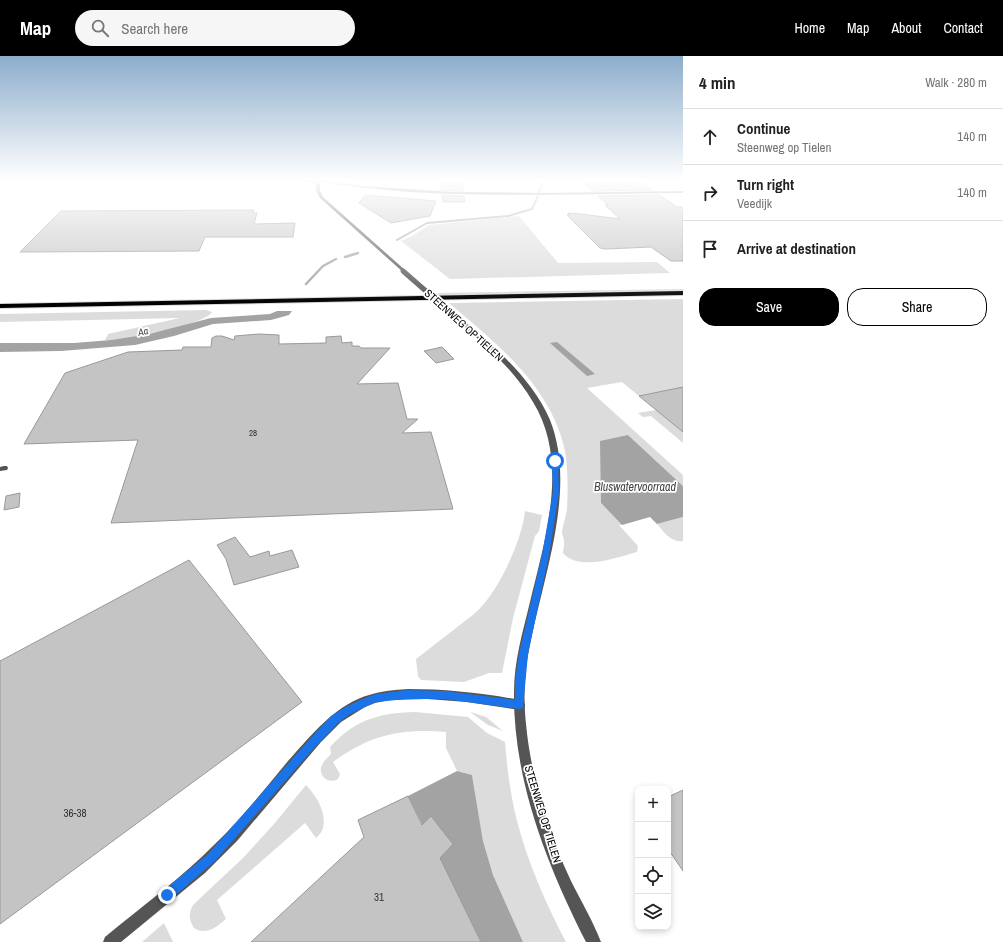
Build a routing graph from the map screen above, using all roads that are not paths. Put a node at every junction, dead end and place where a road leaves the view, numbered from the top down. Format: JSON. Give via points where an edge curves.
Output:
{"nodes":[{"id":1,"x":347,"y":221,"type":"edge"},
{"id":2,"x":683,"y":286,"type":"edge"},
{"id":3,"x":683,"y":293,"type":"edge"},
{"id":4,"x":63,"y":297,"type":"dead end"},
{"id":5,"x":0,"y":306,"type":"edge"},
{"id":6,"x":520,"y":705,"type":"junction"},
{"id":7,"x":110,"y":942,"type":"edge"},
{"id":8,"x":594,"y":942,"type":"edge"}],
"edges":[{"from":1,"to":6,"type":"street","name":"STEENWEG OP TIELEN","bridge":true,"via":[[484,341],[520,379],[541,410],[552,437],[556,492],[546,555],[524,654]]},
{"from":2,"to":4,"type":"highway"},
{"from":3,"to":5,"type":"highway"},
{"from":6,"to":7,"type":"street","via":[[444,695],[407,694],[376,698],[347,711],[311,744],[212,858]]},
{"from":6,"to":8,"type":"street","name":"STEENWEG OP TIELEN","via":[[526,760],[539,809],[564,880]]}]}
